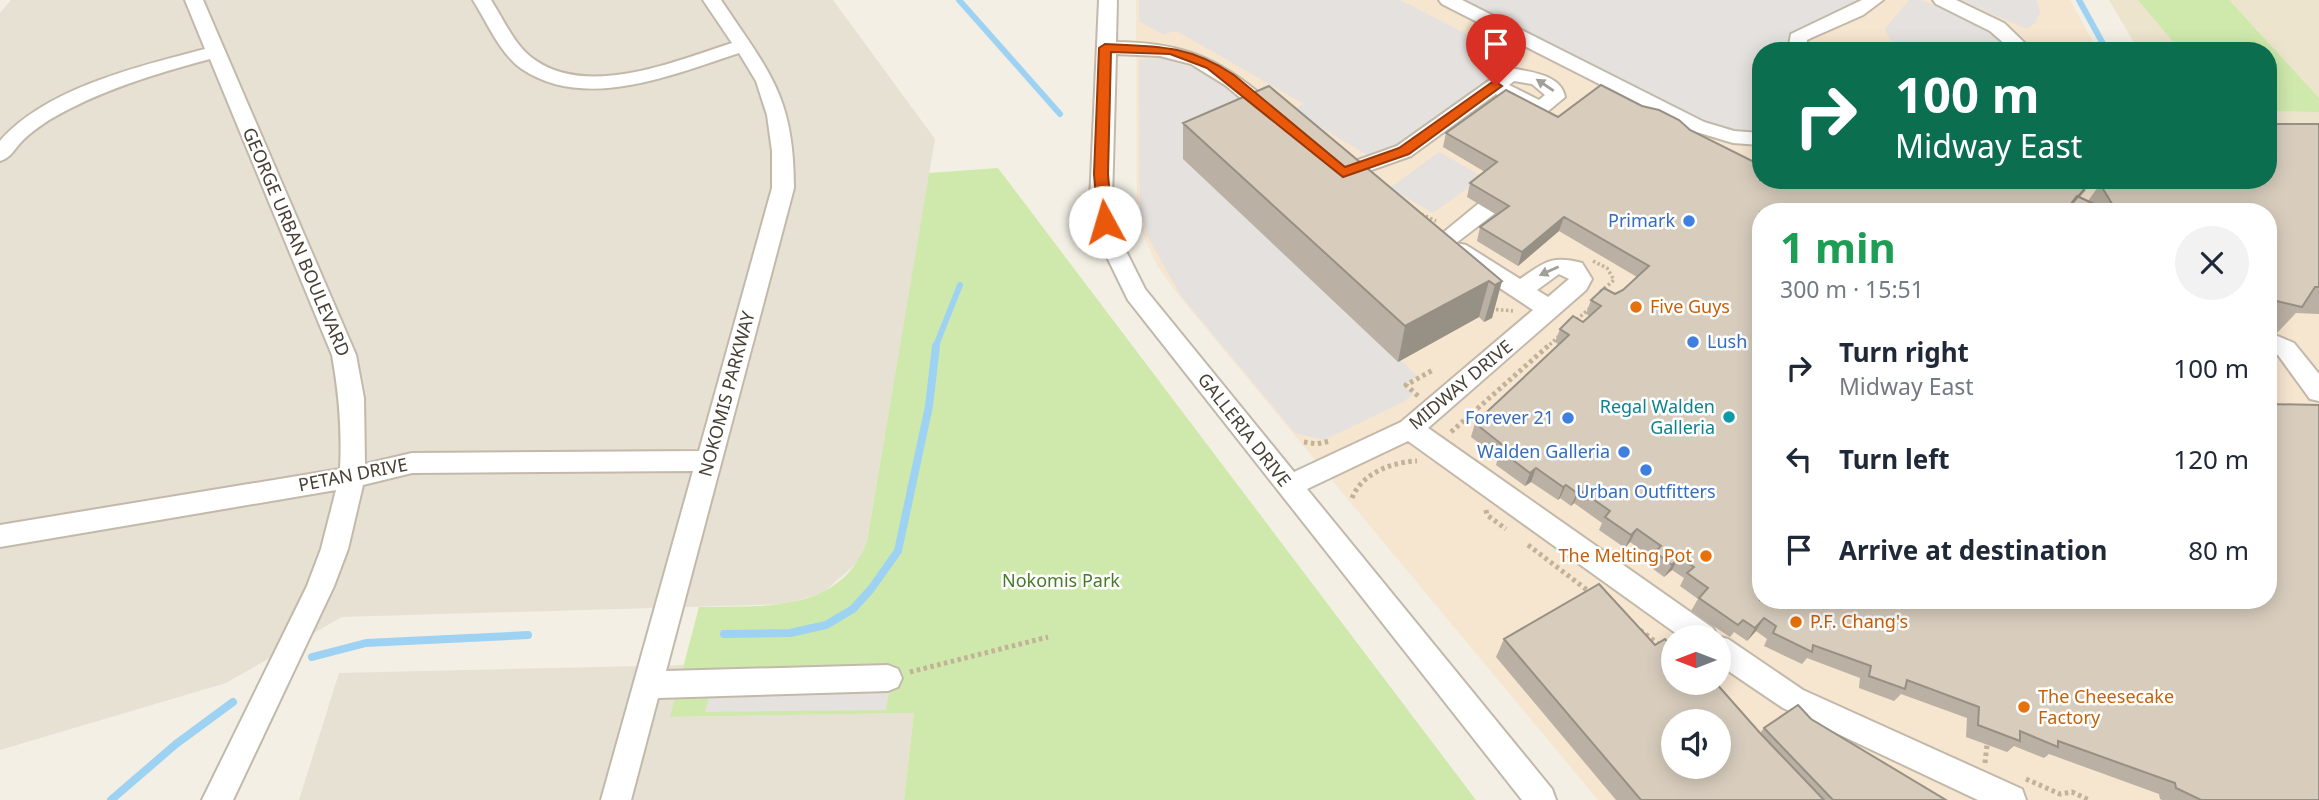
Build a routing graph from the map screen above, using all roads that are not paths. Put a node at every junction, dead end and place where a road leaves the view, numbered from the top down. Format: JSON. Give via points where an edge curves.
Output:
{"nodes":[{"id":1,"x":194,"y":0,"type":"edge"},
{"id":2,"x":482,"y":0,"type":"edge"},
{"id":3,"x":712,"y":0,"type":"edge"},
{"id":4,"x":1108,"y":0,"type":"edge"},
{"id":5,"x":1448,"y":0,"type":"edge"},
{"id":6,"x":1874,"y":0,"type":"edge"},
{"id":7,"x":1942,"y":0,"type":"edge"},
{"id":8,"x":1798,"y":42,"type":"edge"},
{"id":9,"x":2014,"y":42,"type":"edge"},
{"id":10,"x":741,"y":46,"type":"junction"},
{"id":11,"x":1105,"y":48,"type":"junction"},
{"id":12,"x":216,"y":52,"type":"junction"},
{"id":13,"x":1534,"y":113,"type":"edge"},
{"id":14,"x":1293,"y":131,"type":"edge"},
{"id":15,"x":1752,"y":138,"type":"edge"},
{"id":16,"x":0,"y":153,"type":"edge"},
{"id":17,"x":1323,"y":156,"type":"edge"},
{"id":18,"x":1343,"y":173,"type":"junction"},
{"id":19,"x":1365,"y":189,"type":"edge"},
{"id":20,"x":1486,"y":209,"type":"dead end"},
{"id":21,"x":1519,"y":301,"type":"junction"},
{"id":22,"x":1549,"y":309,"type":"junction"},
{"id":23,"x":2277,"y":345,"type":"edge"},
{"id":24,"x":2319,"y":392,"type":"edge"},
{"id":25,"x":1410,"y":429,"type":"junction"},
{"id":26,"x":709,"y":461,"type":"junction"},
{"id":27,"x":352,"y":477,"type":"junction"},
{"id":28,"x":1289,"y":486,"type":"junction"},
{"id":29,"x":0,"y":536,"type":"edge"},
{"id":30,"x":1686,"y":625,"type":"edge"},
{"id":31,"x":1731,"y":657,"type":"edge"},
{"id":32,"x":888,"y":678,"type":"road end"},
{"id":33,"x":647,"y":685,"type":"junction"},
{"id":34,"x":2017,"y":789,"type":"edge"},
{"id":35,"x":217,"y":800,"type":"edge"},
{"id":36,"x":616,"y":800,"type":"edge"},
{"id":37,"x":1541,"y":800,"type":"edge"}],
"edges":[{"from":1,"to":12,"type":"street","name":"GEORGE URBAN BOULEVARD"},
{"from":2,"to":10,"type":"street","via":[[520,56],[560,79],[624,79]]},
{"from":3,"to":10,"type":"street","name":"NOKOMIS PARKWAY"},
{"from":4,"to":11,"type":"street","name":"GALLERIA DRIVE"},
{"from":5,"to":15,"type":"street","via":[[1697,126]]},
{"from":6,"to":8,"type":"street","via":[[1804,34]]},
{"from":7,"to":9,"type":"street","via":[[1997,27]]},
{"from":10,"to":26,"type":"street","name":"NOKOMIS PARKWAY","via":[[770,90],[779,120],[783,188]]},
{"from":11,"to":14,"type":"street","via":[[1156,48],[1190,55],[1230,78]]},
{"from":11,"to":28,"type":"street","name":"GALLERIA DRIVE","via":[[1101,201],[1113,250],[1136,294]]},
{"from":12,"to":16,"type":"street","via":[[88,92],[38,119]]},
{"from":12,"to":27,"type":"street","name":"GEORGE URBAN BOULEVARD","via":[[344,355],[356,426]]},
{"from":13,"to":18,"type":"street","via":[[1504,80],[1404,151]]},
{"from":17,"to":18,"type":"street"},
{"from":18,"to":19,"type":"street"},
{"from":20,"to":21,"type":"street","via":[[1429,225]]},
{"from":21,"to":22,"type":"street"},
{"from":22,"to":21,"type":"street","name":"MIDWAY DRIVE","one_way":true,"via":[[1578,284],[1581,279],[1574,269],[1555,266]]},
{"from":22,"to":25,"type":"street","name":"MIDWAY DRIVE"},
{"from":23,"to":24,"type":"street","via":[[2286,349]]},
{"from":25,"to":28,"type":"street","name":"MIDWAY DRIVE"},
{"from":25,"to":30,"type":"street"},
{"from":26,"to":27,"type":"street","name":"PETAN DRIVE","via":[[412,463]]},
{"from":26,"to":33,"type":"street","name":"NOKOMIS PARKWAY"},
{"from":27,"to":29,"type":"street","name":"PETAN DRIVE"},
{"from":27,"to":35,"type":"street","name":"GEORGE URBAN BOULEVARD","via":[[323,584]]},
{"from":28,"to":37,"type":"street","name":"GALLERIA DRIVE"},
{"from":31,"to":34,"type":"street","via":[[1793,699]]},
{"from":32,"to":33,"type":"street"},
{"from":33,"to":36,"type":"street","name":"NOKOMIS PARKWAY"}]}
